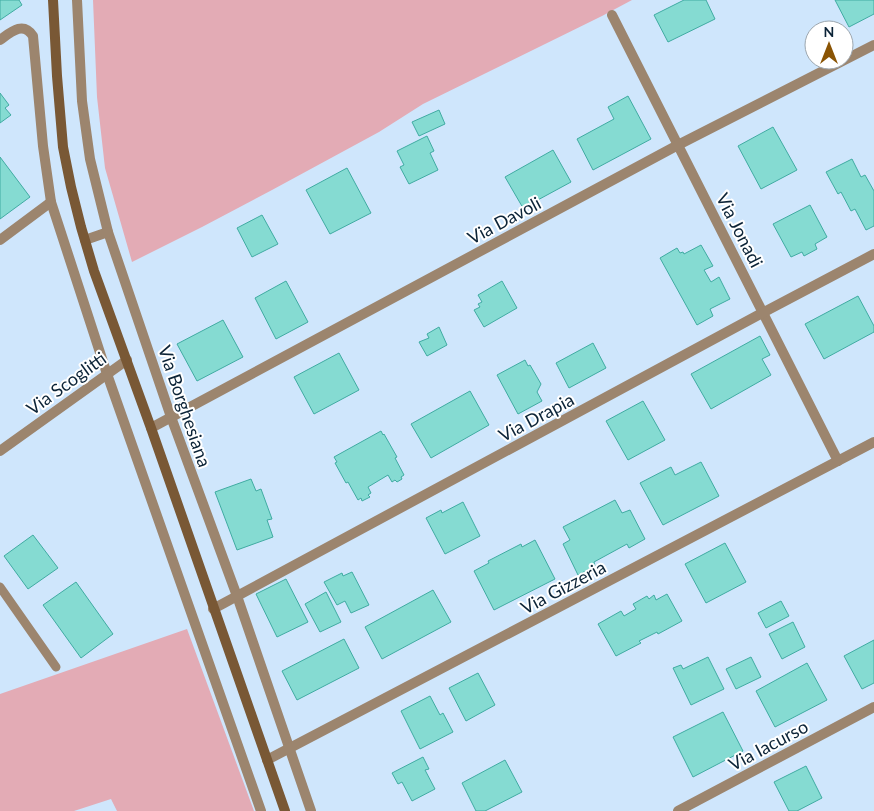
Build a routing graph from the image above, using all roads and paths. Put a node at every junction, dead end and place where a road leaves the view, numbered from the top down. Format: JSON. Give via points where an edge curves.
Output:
{"nodes":[{"id":1,"x":54,"y":0,"type":"edge"},
{"id":2,"x":77,"y":0,"type":"edge"},
{"id":3,"x":612,"y":15,"type":"dead end"},
{"id":4,"x":0,"y":40,"type":"edge"},
{"id":5,"x":874,"y":45,"type":"edge"},
{"id":6,"x":678,"y":145,"type":"junction"},
{"id":7,"x":51,"y":202,"type":"junction"},
{"id":8,"x":108,"y":232,"type":"junction"},
{"id":9,"x":0,"y":240,"type":"edge"},
{"id":10,"x":85,"y":240,"type":"junction"},
{"id":11,"x":874,"y":254,"type":"edge"},
{"id":12,"x":764,"y":312,"type":"junction"},
{"id":13,"x":127,"y":360,"type":"junction"},
{"id":14,"x":107,"y":374,"type":"junction"},
{"id":15,"x":171,"y":417,"type":"junction"},
{"id":16,"x":151,"y":428,"type":"junction"},
{"id":17,"x":874,"y":442,"type":"edge"},
{"id":18,"x":0,"y":451,"type":"edge"},
{"id":19,"x":838,"y":461,"type":"junction"},
{"id":20,"x":0,"y":587,"type":"edge"},
{"id":21,"x":237,"y":596,"type":"junction"},
{"id":22,"x":214,"y":609,"type":"junction"},
{"id":23,"x":56,"y":667,"type":"dead end"},
{"id":24,"x":874,"y":707,"type":"edge"},
{"id":25,"x":290,"y":748,"type":"junction"},
{"id":26,"x":267,"y":760,"type":"junction"},
{"id":27,"x":261,"y":811,"type":"edge"},
{"id":28,"x":285,"y":811,"type":"edge"},
{"id":29,"x":311,"y":811,"type":"edge"},
{"id":30,"x":678,"y":811,"type":"edge"}],
"edges":[{"from":1,"to":10,"type":"street","via":[[63,147]]},
{"from":2,"to":8,"type":"street","name":"Via Borghesiana","via":[[90,159]]},
{"from":3,"to":6,"type":"street","name":"Via Jonadi"},
{"from":4,"to":7,"type":"street","via":[[24,28],[34,40]]},
{"from":5,"to":6,"type":"street","name":"Via Davoli"},
{"from":6,"to":12,"type":"street","name":"Via Jonadi"},
{"from":6,"to":15,"type":"street","name":"Via Davoli"},
{"from":7,"to":9,"type":"street"},
{"from":7,"to":14,"type":"street"},
{"from":8,"to":10,"type":"street"},
{"from":8,"to":15,"type":"street","name":"Via Borghesiana"},
{"from":10,"to":13,"type":"street"},
{"from":11,"to":12,"type":"street","name":"Via Drapia"},
{"from":12,"to":19,"type":"street","name":"Via Jonadi"},
{"from":12,"to":21,"type":"street","name":"Via Drapia"},
{"from":13,"to":14,"type":"street","name":"Via Scoglitti"},
{"from":13,"to":16,"type":"street"},
{"from":14,"to":18,"type":"street","name":"Via Scoglitti"},
{"from":14,"to":27,"type":"street"},
{"from":15,"to":16,"type":"street","name":"Via Davoli"},
{"from":15,"to":21,"type":"street","name":"Via Borghesiana"},
{"from":16,"to":22,"type":"street"},
{"from":17,"to":19,"type":"street","name":"Via Gizzeria"},
{"from":19,"to":25,"type":"street","name":"Via Gizzeria"},
{"from":20,"to":23,"type":"lane"},
{"from":21,"to":22,"type":"street","name":"Via Drapia"},
{"from":21,"to":25,"type":"street","name":"Via Borghesiana"},
{"from":22,"to":26,"type":"street"},
{"from":24,"to":30,"type":"street","name":"Via Iacurso"},
{"from":25,"to":26,"type":"street","name":"Via Gizzeria"},
{"from":25,"to":29,"type":"street","name":"Via Borghesiana"},
{"from":26,"to":28,"type":"street"}]}
